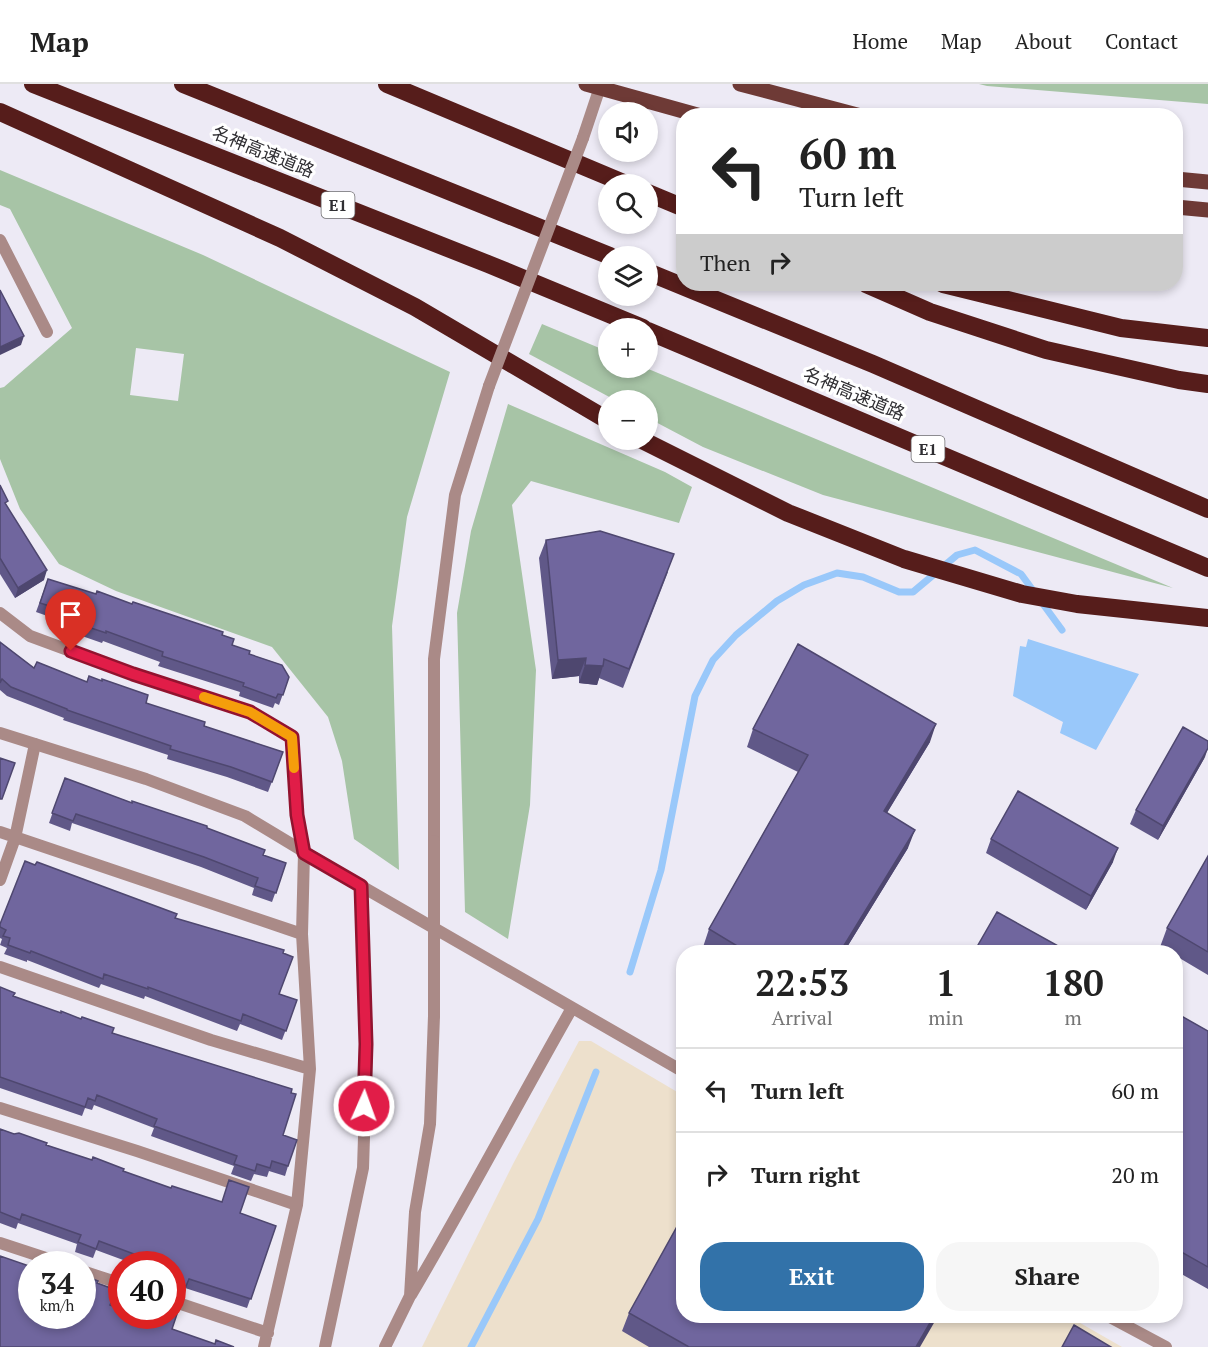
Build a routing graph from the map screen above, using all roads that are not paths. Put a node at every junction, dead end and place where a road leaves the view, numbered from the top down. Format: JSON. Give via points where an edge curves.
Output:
{"nodes":[{"id":1,"x":33,"y":84,"type":"edge"},
{"id":2,"x":183,"y":84,"type":"edge"},
{"id":3,"x":387,"y":84,"type":"edge"},
{"id":4,"x":740,"y":84,"type":"edge"},
{"id":5,"x":595,"y":86,"type":"edge"},
{"id":6,"x":831,"y":108,"type":"edge"},
{"id":7,"x":676,"y":109,"type":"edge"},
{"id":8,"x":0,"y":112,"type":"edge"},
{"id":9,"x":602,"y":174,"type":"edge"},
{"id":10,"x":1183,"y":180,"type":"edge"},
{"id":11,"x":1208,"y":182,"type":"edge"},
{"id":12,"x":658,"y":198,"type":"edge"},
{"id":13,"x":676,"y":205,"type":"edge"},
{"id":14,"x":1183,"y":208,"type":"edge"},
{"id":15,"x":1208,"y":210,"type":"edge"},
{"id":16,"x":0,"y":240,"type":"edge"},
{"id":17,"x":598,"y":251,"type":"edge"},
{"id":18,"x":658,"y":276,"type":"edge"},
{"id":19,"x":676,"y":283,"type":"edge"},
{"id":20,"x":694,"y":291,"type":"edge"},
{"id":21,"x":882,"y":291,"type":"edge"},
{"id":22,"x":971,"y":291,"type":"edge"},
{"id":23,"x":619,"y":318,"type":"edge"},
{"id":24,"x":47,"y":332,"type":"dead end"},
{"id":25,"x":658,"y":335,"type":"edge"},
{"id":26,"x":1208,"y":338,"type":"edge"},
{"id":27,"x":1208,"y":384,"type":"edge"},
{"id":28,"x":598,"y":415,"type":"edge"},
{"id":29,"x":658,"y":448,"type":"edge"},
{"id":30,"x":1208,"y":509,"type":"edge"},
{"id":31,"x":1208,"y":568,"type":"edge"},
{"id":32,"x":0,"y":614,"type":"edge"},
{"id":33,"x":1208,"y":618,"type":"edge"},
{"id":34,"x":0,"y":733,"type":"edge"},
{"id":35,"x":35,"y":744,"type":"junction"},
{"id":36,"x":0,"y":832,"type":"edge"},
{"id":37,"x":15,"y":838,"type":"junction"},
{"id":38,"x":304,"y":853,"type":"junction"},
{"id":39,"x":0,"y":880,"type":"edge"},
{"id":40,"x":361,"y":886,"type":"junction"},
{"id":41,"x":302,"y":934,"type":"junction"},
{"id":42,"x":0,"y":967,"type":"edge"},
{"id":43,"x":572,"y":1008,"type":"junction"},
{"id":44,"x":676,"y":1067,"type":"edge"},
{"id":45,"x":310,"y":1070,"type":"junction"},
{"id":46,"x":0,"y":1108,"type":"edge"},
{"id":47,"x":297,"y":1205,"type":"junction"},
{"id":48,"x":0,"y":1243,"type":"edge"},
{"id":49,"x":24,"y":1251,"type":"edge"},
{"id":50,"x":410,"y":1296,"type":"junction"},
{"id":51,"x":186,"y":1306,"type":"edge"},
{"id":52,"x":1121,"y":1323,"type":"edge"},
{"id":53,"x":268,"y":1333,"type":"junction"},
{"id":54,"x":264,"y":1347,"type":"edge"},
{"id":55,"x":324,"y":1347,"type":"edge"},
{"id":56,"x":385,"y":1347,"type":"edge"},
{"id":57,"x":1166,"y":1347,"type":"edge"}],
"edges":[{"from":1,"to":23,"type":"highway","name":"名神高速道路","number":"E1"},
{"from":2,"to":17,"type":"highway","name":"名神高速道路"},
{"from":3,"to":9,"type":"highway"},
{"from":4,"to":6,"type":"main road"},
{"from":5,"to":7,"type":"main road"},
{"from":5,"to":50,"type":"street","bridge":true,"via":[[583,138],[489,386],[455,495],[434,659],[434,1016],[430,1124],[415,1212]]},
{"from":8,"to":28,"type":"highway","via":[[280,238],[415,307]]},
{"from":10,"to":11,"type":"main road"},
{"from":12,"to":13,"type":"highway"},
{"from":14,"to":15,"type":"main road"},
{"from":16,"to":24,"type":"street"},
{"from":18,"to":19,"type":"highway","name":"名神高速道路"},
{"from":20,"to":30,"type":"highway","name":"名神高速道路"},
{"from":21,"to":27,"type":"highway","via":[[930,312],[1046,350]]},
{"from":22,"to":26,"type":"highway","via":[[1121,328]]},
{"from":25,"to":31,"type":"highway","name":"名神高速道路","number":"E1"},
{"from":29,"to":33,"type":"highway","via":[[788,513],[904,559],[1022,594]]},
{"from":32,"to":38,"type":"street","via":[[30,636],[250,712],[292,737],[297,815]]},
{"from":34,"to":35,"type":"street"},
{"from":35,"to":37,"type":"street"},
{"from":35,"to":38,"type":"street","via":[[245,816]]},
{"from":36,"to":37,"type":"street"},
{"from":37,"to":39,"type":"street"},
{"from":37,"to":41,"type":"street"},
{"from":38,"to":40,"type":"street"},
{"from":38,"to":41,"type":"street"},
{"from":40,"to":43,"type":"street"},
{"from":40,"to":55,"type":"street","via":[[366,1044],[363,1168]]},
{"from":41,"to":45,"type":"street"},
{"from":42,"to":45,"type":"street"},
{"from":43,"to":44,"type":"street"},
{"from":43,"to":50,"type":"street"},
{"from":45,"to":47,"type":"street"},
{"from":46,"to":47,"type":"street"},
{"from":47,"to":53,"type":"street"},
{"from":48,"to":49,"type":"street"},
{"from":50,"to":56,"type":"street"},
{"from":51,"to":53,"type":"street"},
{"from":52,"to":57,"type":"street"},
{"from":53,"to":54,"type":"street"}]}
